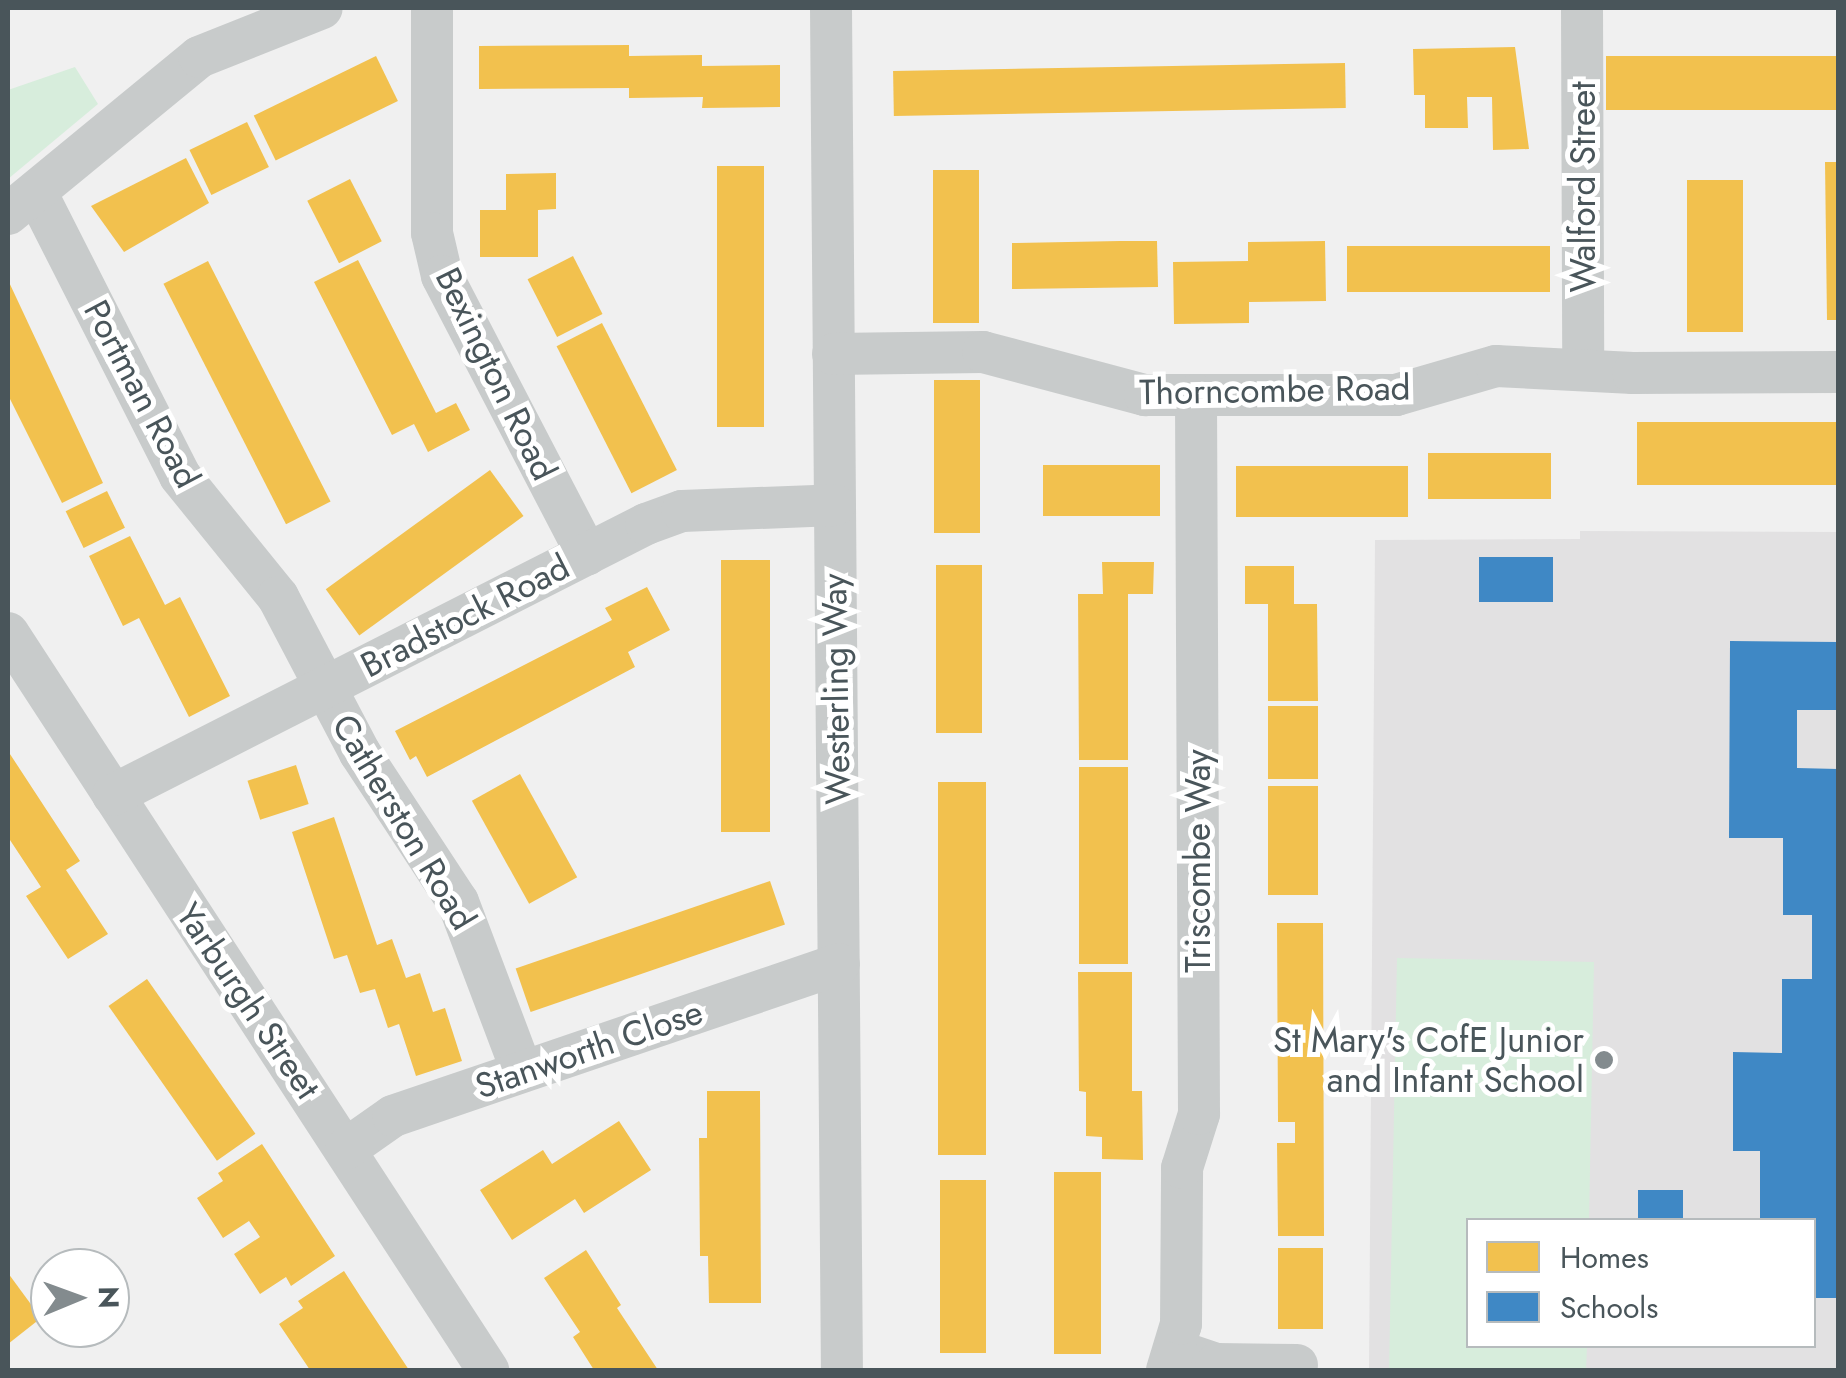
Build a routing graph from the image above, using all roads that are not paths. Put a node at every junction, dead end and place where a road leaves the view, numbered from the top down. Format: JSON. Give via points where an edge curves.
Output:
{"nodes":[{"id":1,"x":322,"y":8,"type":"edge"},
{"id":2,"x":432,"y":8,"type":"edge"},
{"id":3,"x":831,"y":8,"type":"edge"},
{"id":4,"x":1582,"y":8,"type":"edge"},
{"id":5,"x":22,"y":203,"type":"edge"},
{"id":6,"x":834,"y":354,"type":"junction"},
{"id":7,"x":1584,"y":366,"type":"junction"},
{"id":8,"x":1838,"y":372,"type":"edge"},
{"id":9,"x":1196,"y":395,"type":"junction"},
{"id":10,"x":835,"y":505,"type":"junction"},
{"id":11,"x":586,"y":554,"type":"junction"},
{"id":12,"x":8,"y":633,"type":"edge"},
{"id":13,"x":324,"y":688,"type":"junction"},
{"id":14,"x":112,"y":795,"type":"junction"},
{"id":15,"x":839,"y":964,"type":"junction"},
{"id":16,"x":522,"y":1072,"type":"junction"},
{"id":17,"x":346,"y":1148,"type":"junction"},
{"id":18,"x":1175,"y":1348,"type":"edge"},
{"id":19,"x":1297,"y":1365,"type":"dead end"},
{"id":20,"x":488,"y":1370,"type":"edge"},
{"id":21,"x":842,"y":1370,"type":"edge"}],
"edges":[{"from":1,"to":5,"type":"street","via":[[199,57]]},
{"from":2,"to":11,"type":"street","name":"Bexington Road","via":[[432,233],[442,276]]},
{"from":3,"to":6,"type":"street","name":"Westerling Way"},
{"from":4,"to":7,"type":"street","name":"Walford Street"},
{"from":5,"to":13,"type":"street","name":"Portman Road","via":[[180,476],[278,597]]},
{"from":6,"to":9,"type":"street","name":"Thorncombe Road","via":[[984,352],[1106,388]]},
{"from":6,"to":10,"type":"street","name":"Westerling Way"},
{"from":7,"to":8,"type":"street","name":"Thorncombe Road","via":[[1633,373]]},
{"from":7,"to":9,"type":"street","name":"Thorncombe Road","via":[[1496,366],[1396,394]]},
{"from":9,"to":18,"type":"street","name":"Triscombe Way","via":[[1200,1114],[1182,1168]]},
{"from":10,"to":11,"type":"street","name":"Bradstock Road","via":[[682,511]]},
{"from":10,"to":15,"type":"street","name":"Westerling Way"},
{"from":11,"to":13,"type":"street","name":"Bradstock Road"},
{"from":12,"to":14,"type":"street","name":"Yarburgh Street"},
{"from":13,"to":14,"type":"street","name":"Bradstock Road"},
{"from":13,"to":16,"type":"street","name":"Catherston Road","via":[[458,902]]},
{"from":14,"to":17,"type":"street","name":"Yarburgh Street"},
{"from":15,"to":16,"type":"street","name":"Stanworth Close"},
{"from":15,"to":21,"type":"street","name":"Westerling Way"},
{"from":16,"to":17,"type":"street","name":"Stanworth Close","via":[[393,1116]]},
{"from":17,"to":20,"type":"street","name":"Yarburgh Street"},
{"from":18,"to":19,"type":"street","via":[[1216,1364]]}]}
